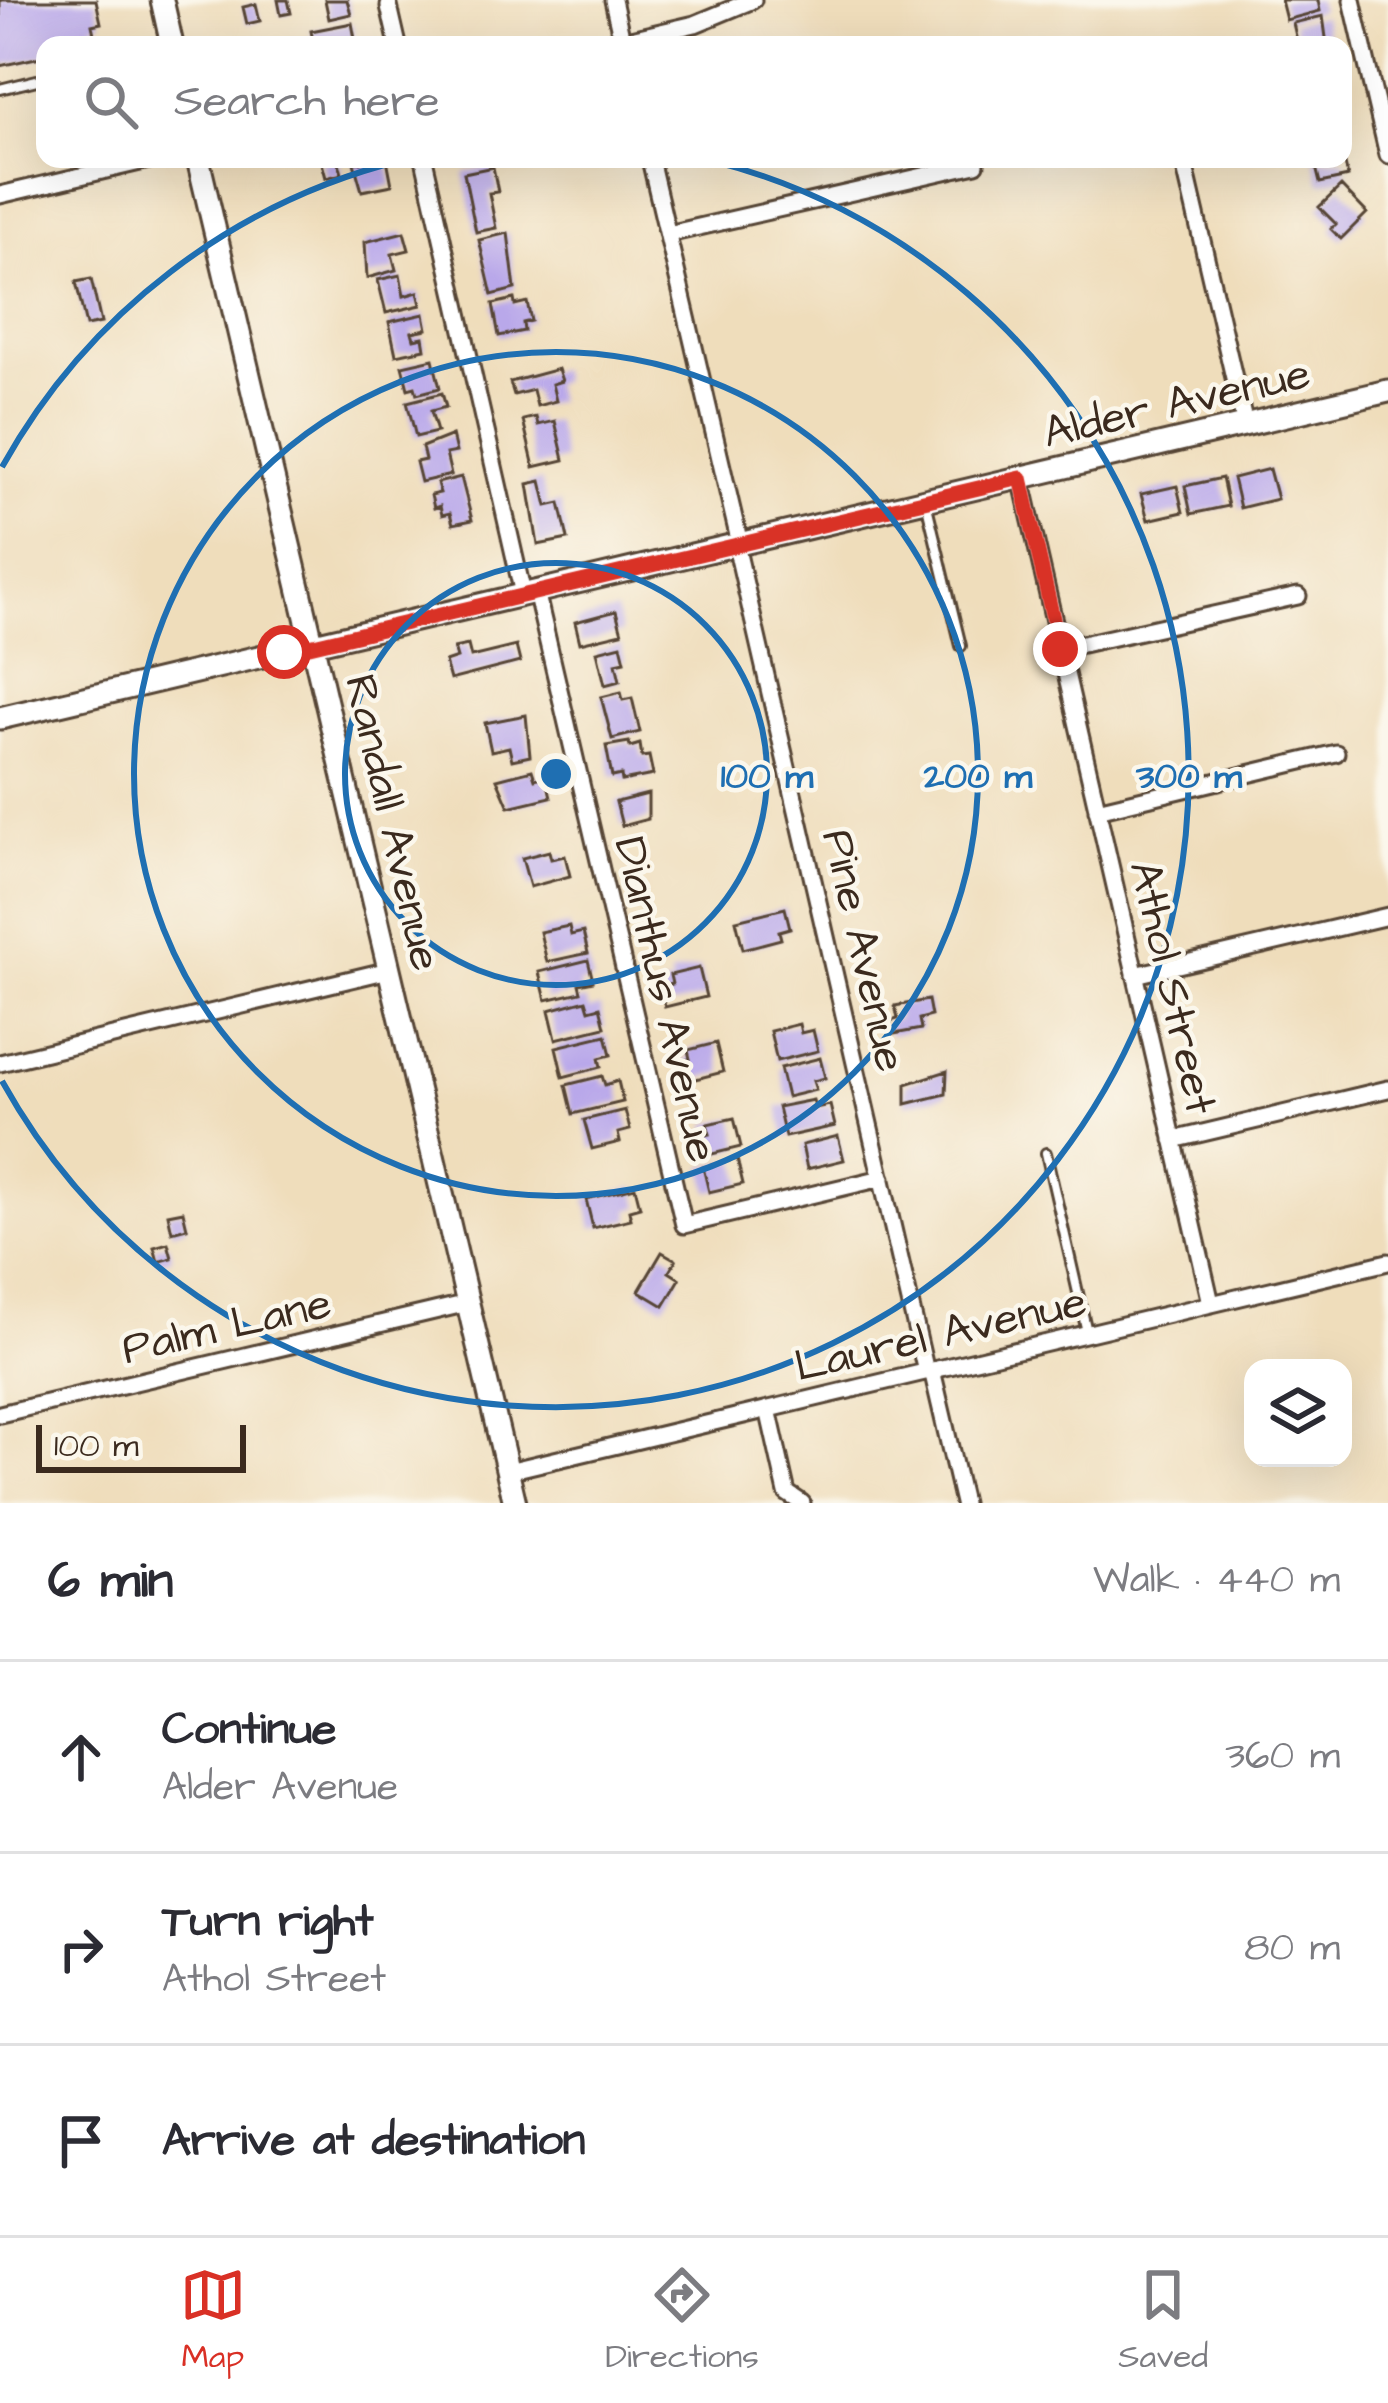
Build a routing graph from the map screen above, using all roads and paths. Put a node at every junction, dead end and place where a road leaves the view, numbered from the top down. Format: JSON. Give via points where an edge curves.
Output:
{"nodes":[{"id":1,"x":162,"y":0,"type":"edge"},
{"id":2,"x":613,"y":0,"type":"edge"},
{"id":3,"x":753,"y":0,"type":"edge"},
{"id":4,"x":1352,"y":0,"type":"edge"},
{"id":5,"x":389,"y":6,"type":"dead end"},
{"id":6,"x":170,"y":36,"type":"edge"},
{"id":7,"x":396,"y":36,"type":"edge"},
{"id":8,"x":621,"y":36,"type":"edge"},
{"id":9,"x":650,"y":36,"type":"edge"},
{"id":10,"x":36,"y":80,"type":"edge"},
{"id":11,"x":0,"y":89,"type":"edge"},
{"id":12,"x":1388,"y":155,"type":"edge"},
{"id":13,"x":115,"y":168,"type":"edge"},
{"id":14,"x":200,"y":168,"type":"edge"},
{"id":15,"x":426,"y":168,"type":"edge"},
{"id":16,"x":652,"y":168,"type":"edge"},
{"id":17,"x":958,"y":168,"type":"edge"},
{"id":18,"x":1186,"y":168,"type":"edge"},
{"id":19,"x":0,"y":195,"type":"edge"},
{"id":20,"x":668,"y":234,"type":"junction"},
{"id":21,"x":1388,"y":391,"type":"edge"},
{"id":22,"x":1245,"y":425,"type":"junction"},
{"id":23,"x":1021,"y":478,"type":"junction"},
{"id":24,"x":926,"y":500,"type":"junction"},
{"id":25,"x":738,"y":545,"type":"junction"},
{"id":26,"x":529,"y":593,"type":"junction"},
{"id":27,"x":1298,"y":596,"type":"dead end"},
{"id":28,"x":314,"y":645,"type":"junction"},
{"id":29,"x":961,"y":646,"type":"dead end"},
{"id":30,"x":1060,"y":649,"type":"junction"},
{"id":31,"x":1,"y":713,"type":"edge"},
{"id":32,"x":1336,"y":753,"type":"dead end"},
{"id":33,"x":1097,"y":810,"type":"junction"},
{"id":34,"x":1388,"y":916,"type":"edge"},
{"id":35,"x":389,"y":970,"type":"junction"},
{"id":36,"x":1135,"y":975,"type":"junction"},
{"id":37,"x":0,"y":1063,"type":"edge"},
{"id":38,"x":1388,"y":1089,"type":"edge"},
{"id":39,"x":1173,"y":1140,"type":"junction"},
{"id":40,"x":1046,"y":1153,"type":"dead end"},
{"id":41,"x":882,"y":1178,"type":"junction"},
{"id":42,"x":1388,"y":1262,"type":"edge"},
{"id":43,"x":468,"y":1303,"type":"junction"},
{"id":44,"x":1211,"y":1303,"type":"junction"},
{"id":45,"x":1088,"y":1334,"type":"junction"},
{"id":46,"x":929,"y":1371,"type":"junction"},
{"id":47,"x":768,"y":1409,"type":"junction"},
{"id":48,"x":0,"y":1414,"type":"edge"},
{"id":49,"x":508,"y":1471,"type":"junction"},
{"id":50,"x":515,"y":1503,"type":"edge"},
{"id":51,"x":802,"y":1503,"type":"edge"},
{"id":52,"x":963,"y":1503,"type":"edge"}],
"edges":[{"from":1,"to":6,"type":"street"},
{"from":2,"to":8,"type":"street"},
{"from":3,"to":9,"type":"street"},
{"from":4,"to":12,"type":"street"},
{"from":5,"to":7,"type":"street"},
{"from":10,"to":11,"type":"lane"},
{"from":13,"to":19,"type":"street"},
{"from":14,"to":28,"type":"street","name":"Randall Avenue"},
{"from":15,"to":26,"type":"street"},
{"from":16,"to":20,"type":"street","name":"Pine Avenue"},
{"from":17,"to":20,"type":"street"},
{"from":18,"to":22,"type":"street"},
{"from":20,"to":25,"type":"street","name":"Pine Avenue"},
{"from":21,"to":22,"type":"street","name":"Alder Avenue"},
{"from":22,"to":23,"type":"street","name":"Alder Avenue"},
{"from":23,"to":24,"type":"street","name":"Alder Avenue"},
{"from":23,"to":30,"type":"street","name":"Athol Street"},
{"from":24,"to":25,"type":"street","name":"Alder Avenue"},
{"from":24,"to":29,"type":"lane"},
{"from":25,"to":26,"type":"street","name":"Alder Avenue"},
{"from":25,"to":41,"type":"street","name":"Pine Avenue"},
{"from":26,"to":28,"type":"street","name":"Alder Avenue"},
{"from":26,"to":41,"type":"street","name":"Dianthus Avenue","via":[[684,1226]]},
{"from":27,"to":30,"type":"street"},
{"from":28,"to":31,"type":"street","name":"Alder Avenue"},
{"from":28,"to":35,"type":"street","name":"Randall Avenue"},
{"from":30,"to":33,"type":"street","name":"Athol Street"},
{"from":32,"to":33,"type":"street"},
{"from":33,"to":36,"type":"street","name":"Athol Street"},
{"from":34,"to":36,"type":"street"},
{"from":35,"to":37,"type":"street"},
{"from":35,"to":43,"type":"street","name":"Randall Avenue"},
{"from":36,"to":39,"type":"street","name":"Athol Street"},
{"from":38,"to":39,"type":"street"},
{"from":39,"to":44,"type":"street","name":"Athol Street"},
{"from":40,"to":45,"type":"lane"},
{"from":41,"to":46,"type":"street","name":"Pine Avenue"},
{"from":42,"to":44,"type":"street","name":"Laurel Avenue"},
{"from":43,"to":48,"type":"street","name":"Palm Lane"},
{"from":43,"to":49,"type":"street","name":"Randall Avenue"},
{"from":44,"to":45,"type":"street","name":"Laurel Avenue"},
{"from":45,"to":46,"type":"street","name":"Laurel Avenue"},
{"from":46,"to":47,"type":"street","name":"Laurel Avenue"},
{"from":46,"to":52,"type":"street","name":"Pine Avenue"},
{"from":47,"to":49,"type":"street","name":"Laurel Avenue"},
{"from":47,"to":51,"type":"street","via":[[788,1493]]},
{"from":49,"to":50,"type":"street","name":"Randall Avenue"}]}
